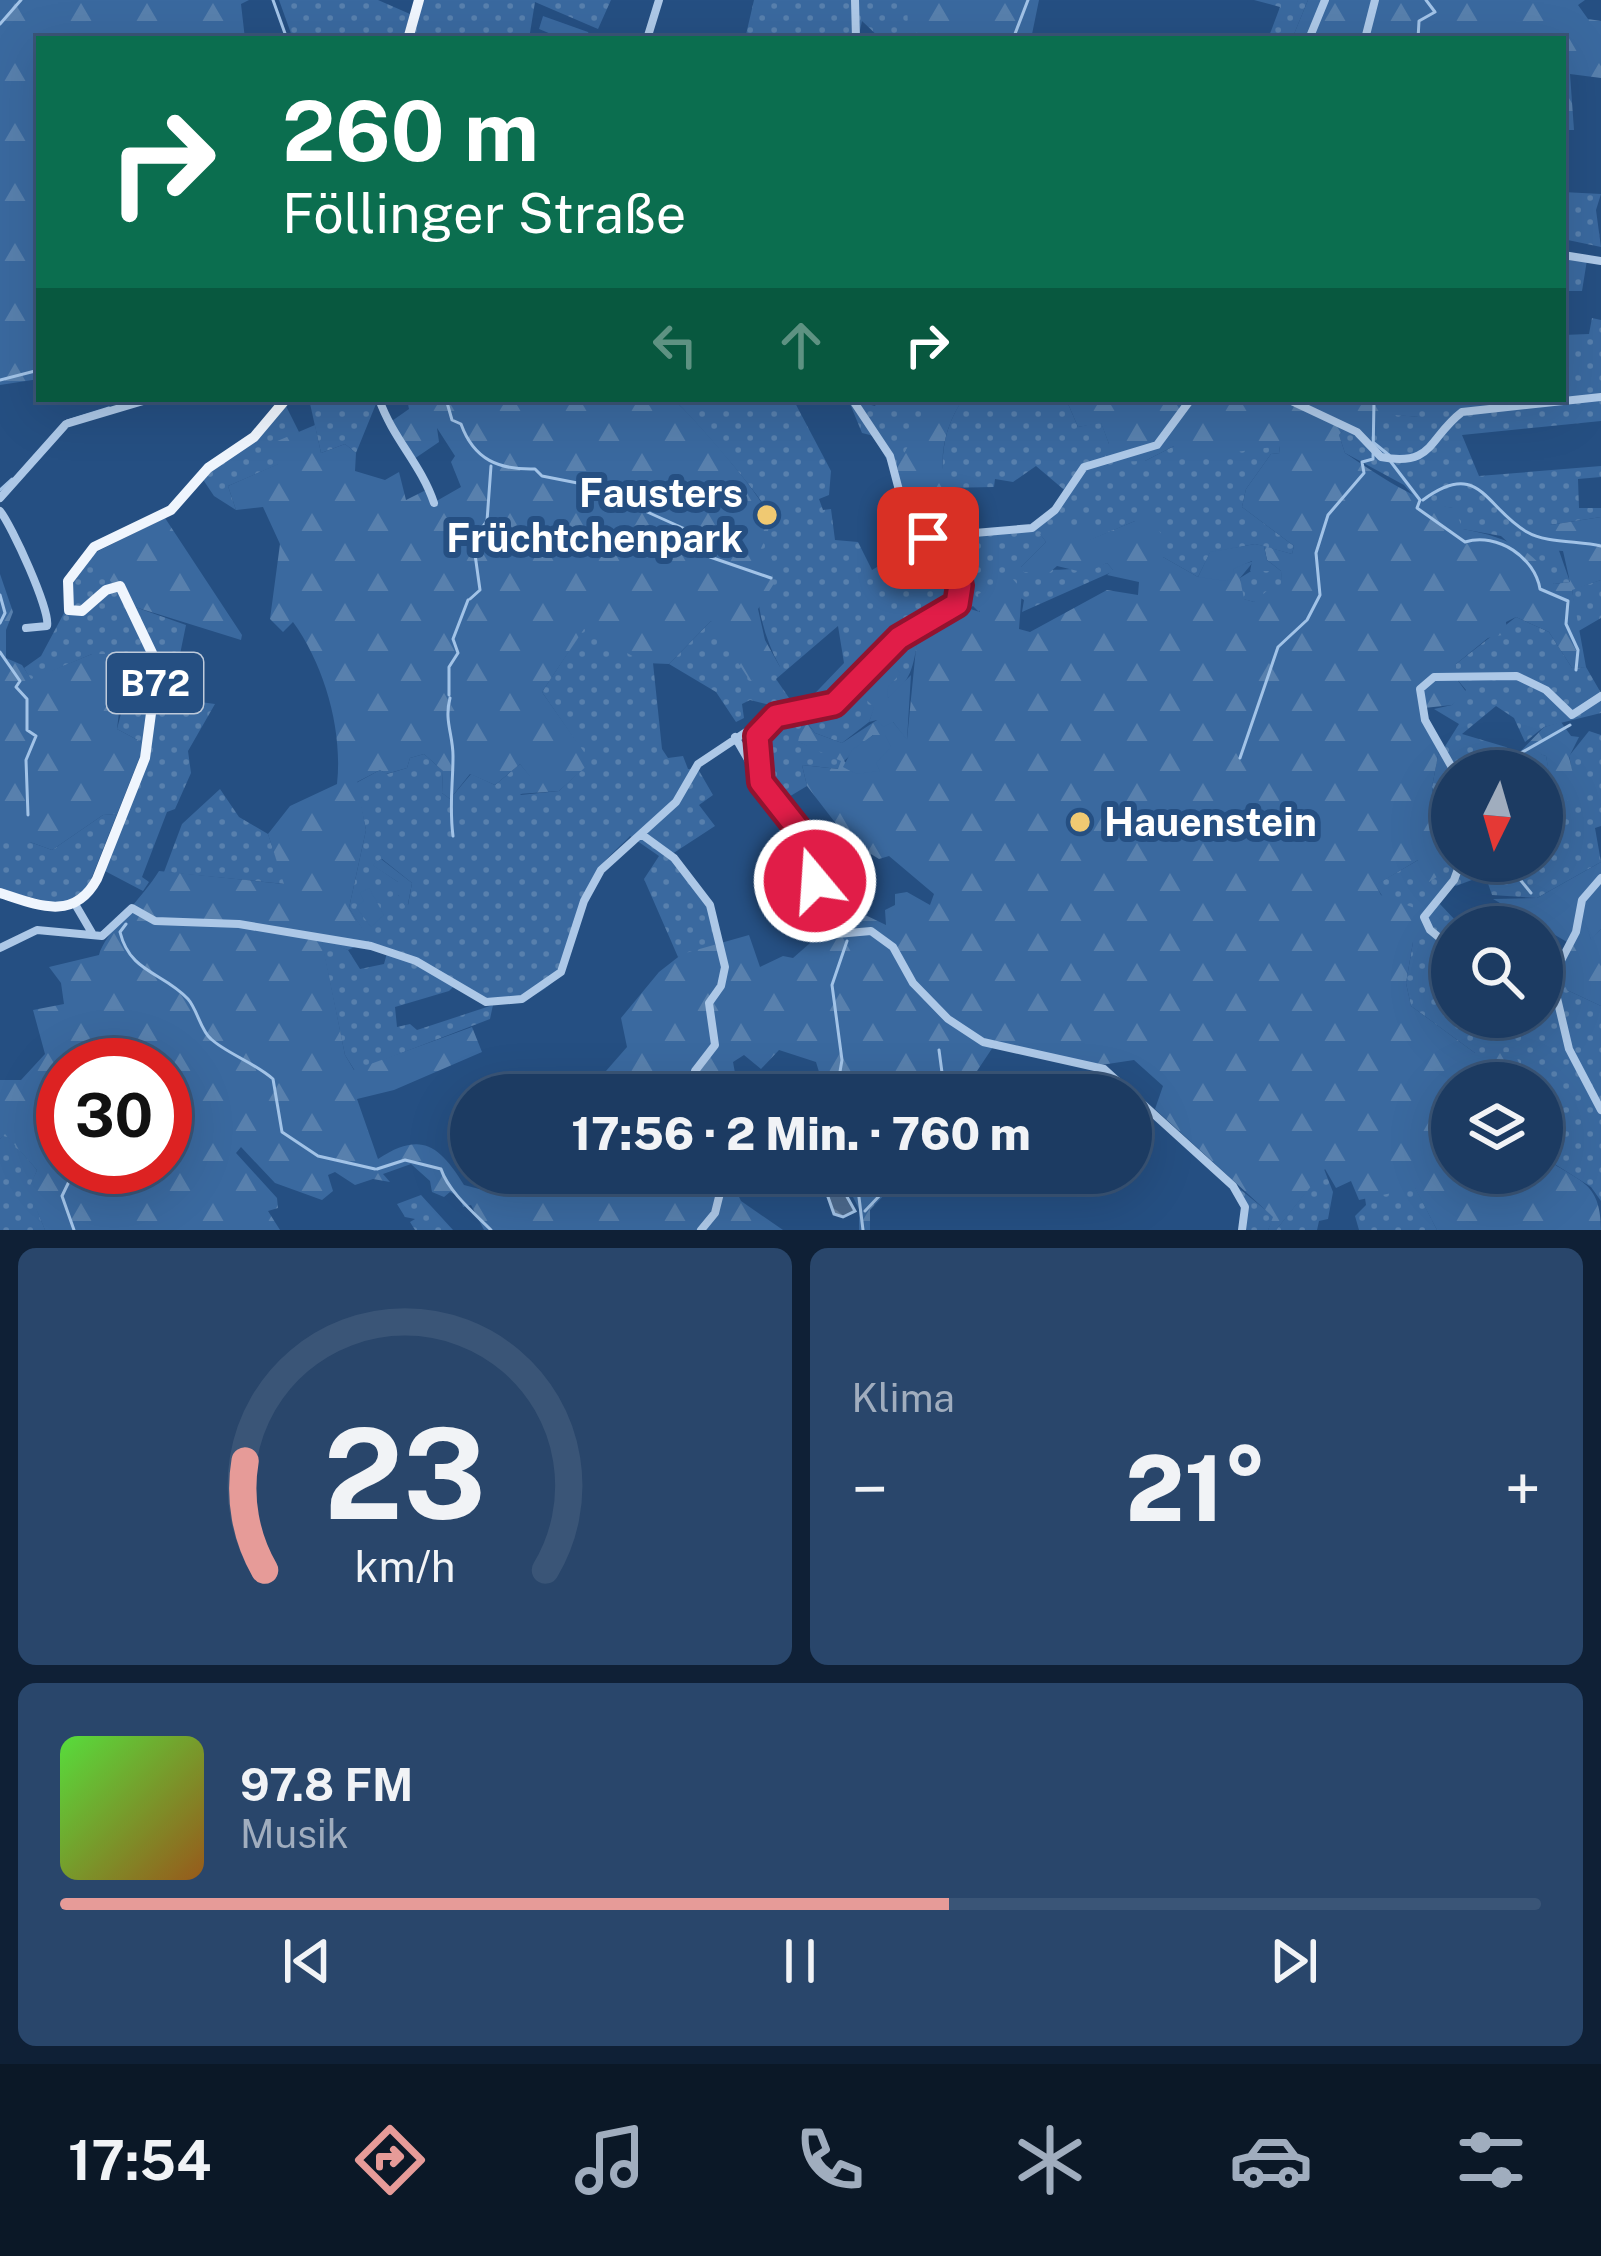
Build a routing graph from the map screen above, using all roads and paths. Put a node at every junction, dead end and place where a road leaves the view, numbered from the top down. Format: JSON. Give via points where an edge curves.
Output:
{"nodes":[{"id":1,"x":419,"y":0,"type":"edge"},
{"id":2,"x":659,"y":0,"type":"edge"},
{"id":3,"x":855,"y":0,"type":"edge"},
{"id":4,"x":1325,"y":0,"type":"edge"},
{"id":5,"x":1375,"y":0,"type":"edge"},
{"id":6,"x":409,"y":36,"type":"edge"},
{"id":7,"x":648,"y":36,"type":"edge"},
{"id":8,"x":856,"y":36,"type":"edge"},
{"id":9,"x":1310,"y":36,"type":"edge"},
{"id":10,"x":1365,"y":36,"type":"edge"},
{"id":11,"x":1566,"y":255,"type":"edge"},
{"id":12,"x":1601,"y":261,"type":"edge"},
{"id":13,"x":1601,"y":397,"type":"edge"},
{"id":14,"x":1566,"y":401,"type":"edge"},
{"id":15,"x":140,"y":402,"type":"edge"},
{"id":16,"x":283,"y":402,"type":"edge"},
{"id":17,"x":380,"y":402,"type":"edge"},
{"id":18,"x":854,"y":402,"type":"edge"},
{"id":19,"x":1188,"y":402,"type":"edge"},
{"id":20,"x":1294,"y":402,"type":"edge"},
{"id":21,"x":1555,"y":402,"type":"edge"},
{"id":22,"x":0,"y":498,"type":"edge"},
{"id":23,"x":434,"y":503,"type":"dead end"},
{"id":24,"x":0,"y":511,"type":"edge"},
{"id":25,"x":928,"y":538,"type":"junction"},
{"id":26,"x":26,"y":628,"type":"dead end"},
{"id":27,"x":1601,"y":696,"type":"edge"},
{"id":28,"x":767,"y":720,"type":"junction"},
{"id":29,"x":735,"y":737,"type":"junction"},
{"id":30,"x":1442,"y":750,"type":"edge"},
{"id":31,"x":760,"y":777,"type":"junction"},
{"id":32,"x":641,"y":834,"type":"junction"},
{"id":33,"x":1601,"y":878,"type":"edge"},
{"id":34,"x":1452,"y":882,"type":"edge"},
{"id":35,"x":0,"y":893,"type":"edge"},
{"id":36,"x":75,"y":904,"type":"junction"},
{"id":37,"x":1433,"y":906,"type":"edge"},
{"id":38,"x":93,"y":936,"type":"junction"},
{"id":39,"x":0,"y":948,"type":"edge"},
{"id":40,"x":1563,"y":955,"type":"edge"},
{"id":41,"x":1563,"y":1024,"type":"edge"},
{"id":42,"x":696,"y":1074,"type":"edge"},
{"id":43,"x":1601,"y":1110,"type":"edge"},
{"id":44,"x":720,"y":1194,"type":"edge"},
{"id":45,"x":701,"y":1230,"type":"edge"},
{"id":46,"x":1242,"y":1230,"type":"edge"}],
"edges":[{"from":1,"to":6,"type":"main road"},
{"from":2,"to":7,"type":"street"},
{"from":3,"to":8,"type":"street"},
{"from":4,"to":9,"type":"street"},
{"from":5,"to":10,"type":"street"},
{"from":11,"to":12,"type":"street"},
{"from":13,"to":14,"type":"street"},
{"from":15,"to":22,"type":"street","via":[[66,424]]},
{"from":16,"to":36,"type":"main road","number":"B72","via":[[170,510],[99,543],[68,581],[65,601],[74,613],[110,587],[123,588],[156,671],[145,758],[94,885]]},
{"from":17,"to":23,"type":"street"},
{"from":18,"to":25,"type":"street","via":[[890,456],[905,513]]},
{"from":19,"to":25,"type":"street","via":[[1157,445],[1084,467],[1032,528]]},
{"from":20,"to":21,"type":"street","via":[[1340,422],[1388,459],[1420,458],[1462,412]]},
{"from":24,"to":26,"type":"street","via":[[49,615],[46,626]]},
{"from":25,"to":28,"type":"street","via":[[960,585],[957,604],[899,638],[834,704]]},
{"from":27,"to":30,"type":"street","via":[[1572,715],[1517,676],[1434,677],[1420,689]]},
{"from":28,"to":29,"type":"street"},
{"from":28,"to":31,"type":"street","via":[[755,743]]},
{"from":29,"to":31,"type":"street"},
{"from":29,"to":32,"type":"street","via":[[698,764],[684,792]]},
{"from":31,"to":46,"type":"street","via":[[821,858],[815,881],[790,913],[798,929],[814,936],[864,929],[881,937],[929,1002],[972,1036],[1104,1069],[1233,1186],[1246,1211]]},
{"from":32,"to":38,"type":"street","via":[[596,878],[561,972],[506,1003],[486,1002],[416,961],[371,946],[239,924],[155,921],[132,908],[107,934]]},
{"from":32,"to":42,"type":"street","via":[[705,894],[723,952],[724,980],[709,1003],[715,1045]]},
{"from":33,"to":40,"type":"street","via":[[1582,900]]},
{"from":34,"to":37,"type":"street"},
{"from":35,"to":36,"type":"main road","via":[[48,908]]},
{"from":36,"to":38,"type":"street"},
{"from":38,"to":39,"type":"street","via":[[38,929]]},
{"from":41,"to":43,"type":"street"},
{"from":44,"to":45,"type":"street"}]}
